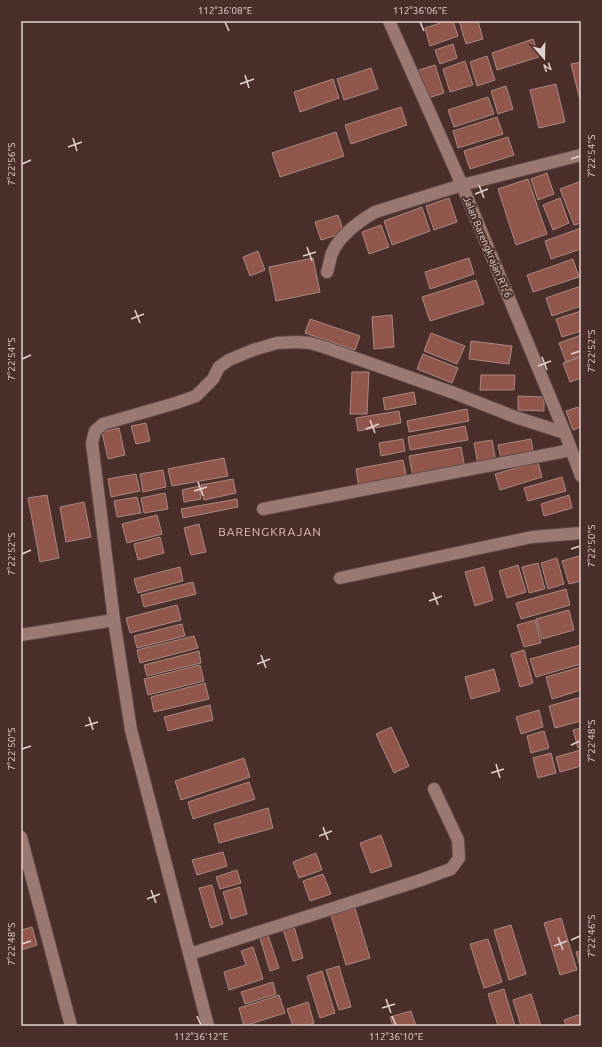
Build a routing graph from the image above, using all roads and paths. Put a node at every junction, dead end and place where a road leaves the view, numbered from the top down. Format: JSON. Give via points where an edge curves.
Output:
{"nodes":[{"id":1,"x":389,"y":21,"type":"edge"},
{"id":2,"x":581,"y":155,"type":"edge"},
{"id":3,"x":462,"y":185,"type":"junction"},
{"id":4,"x":328,"y":272,"type":"dead end"},
{"id":5,"x":565,"y":433,"type":"junction"},
{"id":6,"x":571,"y":450,"type":"junction"},
{"id":7,"x":581,"y":476,"type":"edge"},
{"id":8,"x":263,"y":509,"type":"dead end"},
{"id":9,"x":581,"y":533,"type":"edge"},
{"id":10,"x":340,"y":578,"type":"dead end"},
{"id":11,"x":114,"y":620,"type":"junction"},
{"id":12,"x":21,"y":636,"type":"edge"},
{"id":13,"x":434,"y":789,"type":"dead end"},
{"id":14,"x":21,"y":837,"type":"edge"},
{"id":15,"x":190,"y":954,"type":"junction"},
{"id":16,"x":70,"y":1026,"type":"edge"},
{"id":17,"x":208,"y":1026,"type":"edge"}],
"edges":[{"from":1,"to":3,"type":"street","name":"Jalan Barengkrajan RT. 6"},
{"from":2,"to":3,"type":"street"},
{"from":3,"to":4,"type":"street","via":[[375,212],[364,219],[339,241],[332,254]]},
{"from":3,"to":5,"type":"street","name":"Jalan Barengkrajan RT. 6"},
{"from":5,"to":6,"type":"street","name":"Jalan Barengkrajan RT. 6"},
{"from":5,"to":11,"type":"street","via":[[310,343],[277,343],[253,350],[219,367],[196,396],[103,424],[95,431],[92,442]]},
{"from":6,"to":7,"type":"street","name":"Jalan Barengkrajan RT. 6"},
{"from":6,"to":8,"type":"street"},
{"from":9,"to":10,"type":"street","via":[[532,538]]},
{"from":11,"to":12,"type":"street"},
{"from":11,"to":15,"type":"street","via":[[131,730]]},
{"from":13,"to":15,"type":"street","via":[[458,840],[459,858],[451,869]]},
{"from":14,"to":16,"type":"street"},
{"from":15,"to":17,"type":"street"}]}
